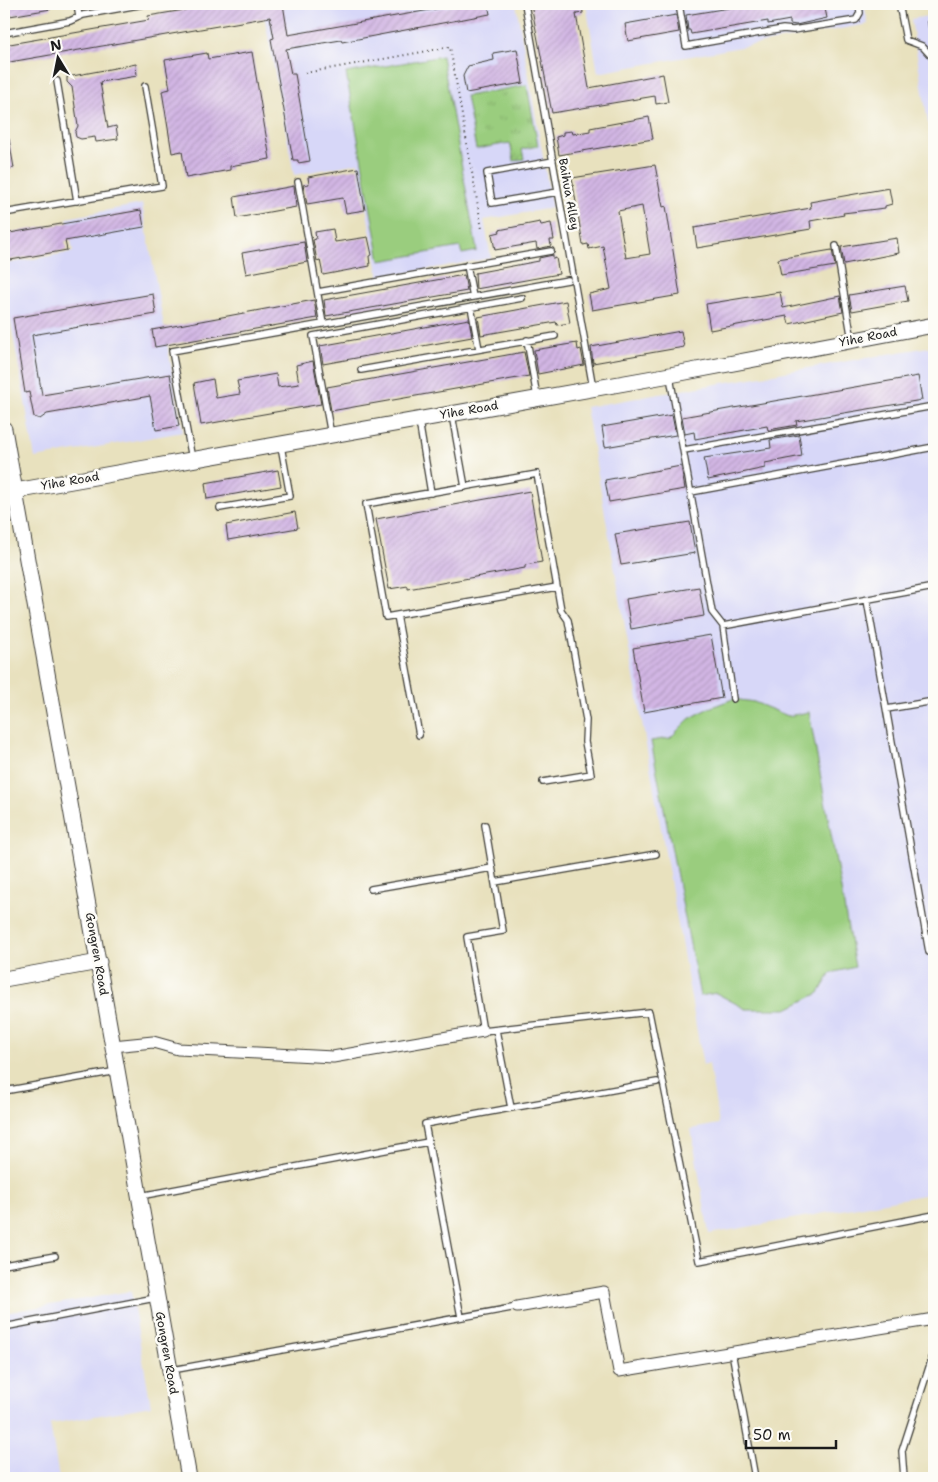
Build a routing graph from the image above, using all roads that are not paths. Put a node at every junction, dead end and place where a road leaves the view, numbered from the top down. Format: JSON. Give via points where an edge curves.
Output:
{"nodes":[{"id":1,"x":78,"y":4,"type":"edge"},
{"id":2,"x":144,"y":4,"type":"edge"},
{"id":3,"x":524,"y":4,"type":"edge"},
{"id":4,"x":679,"y":4,"type":"edge"},
{"id":5,"x":859,"y":4,"type":"edge"},
{"id":6,"x":898,"y":4,"type":"edge"},
{"id":7,"x":80,"y":17,"type":"junction"},
{"id":8,"x":934,"y":21,"type":"edge"},
{"id":9,"x":4,"y":33,"type":"edge"},
{"id":10,"x":934,"y":42,"type":"edge"},
{"id":11,"x":934,"y":58,"type":"edge"},
{"id":12,"x":57,"y":81,"type":"dead end"},
{"id":13,"x":145,"y":86,"type":"dead end"},
{"id":14,"x":553,"y":162,"type":"junction"},
{"id":15,"x":298,"y":182,"type":"dead end"},
{"id":16,"x":558,"y":192,"type":"junction"},
{"id":17,"x":77,"y":201,"type":"junction"},
{"id":18,"x":4,"y":213,"type":"edge"},
{"id":19,"x":836,"y":246,"type":"dead end"},
{"id":20,"x":551,"y":250,"type":"dead end"},
{"id":21,"x":467,"y":265,"type":"junction"},
{"id":22,"x":568,"y":280,"type":"dead end"},
{"id":23,"x":318,"y":292,"type":"junction"},
{"id":24,"x":473,"y":297,"type":"junction"},
{"id":25,"x":522,"y":298,"type":"dead end"},
{"id":26,"x":471,"y":307,"type":"junction"},
{"id":27,"x":323,"y":324,"type":"junction"},
{"id":28,"x":934,"y":325,"type":"edge"},
{"id":29,"x":555,"y":336,"type":"dead end"},
{"id":30,"x":527,"y":340,"type":"junction"},
{"id":31,"x":852,"y":340,"type":"junction"},
{"id":32,"x":479,"y":349,"type":"junction"},
{"id":33,"x":361,"y":370,"type":"dead end"},
{"id":34,"x":670,"y":375,"type":"junction"},
{"id":35,"x":593,"y":388,"type":"junction"},
{"id":36,"x":537,"y":398,"type":"junction"},
{"id":37,"x":934,"y":406,"type":"edge"},
{"id":38,"x":452,"y":413,"type":"junction"},
{"id":39,"x":418,"y":419,"type":"junction"},
{"id":40,"x":4,"y":429,"type":"edge"},
{"id":41,"x":331,"y":435,"type":"junction"},
{"id":42,"x":280,"y":444,"type":"junction"},
{"id":43,"x":934,"y":447,"type":"edge"},
{"id":44,"x":684,"y":450,"type":"junction"},
{"id":45,"x":192,"y":459,"type":"junction"},
{"id":46,"x":465,"y":487,"type":"junction"},
{"id":47,"x":9,"y":492,"type":"edge"},
{"id":48,"x":432,"y":492,"type":"junction"},
{"id":49,"x":691,"y":492,"type":"junction"},
{"id":50,"x":220,"y":508,"type":"dead end"},
{"id":51,"x":557,"y":587,"type":"junction"},
{"id":52,"x":934,"y":588,"type":"edge"},
{"id":53,"x":867,"y":600,"type":"junction"},
{"id":54,"x":397,"y":615,"type":"junction"},
{"id":55,"x":723,"y":626,"type":"junction"},
{"id":56,"x":733,"y":699,"type":"dead end"},
{"id":57,"x":934,"y":701,"type":"edge"},
{"id":58,"x":886,"y":709,"type":"junction"},
{"id":59,"x":419,"y":735,"type":"dead end"},
{"id":60,"x":543,"y":782,"type":"dead end"},
{"id":61,"x":485,"y":825,"type":"dead end"},
{"id":62,"x":656,"y":854,"type":"dead end"},
{"id":63,"x":492,"y":868,"type":"junction"},
{"id":64,"x":495,"y":882,"type":"junction"},
{"id":65,"x":371,"y":889,"type":"dead end"},
{"id":66,"x":934,"y":952,"type":"edge"},
{"id":67,"x":99,"y":962,"type":"junction"},
{"id":68,"x":4,"y":979,"type":"edge"},
{"id":69,"x":496,"y":1030,"type":"junction"},
{"id":70,"x":483,"y":1031,"type":"junction"},
{"id":71,"x":113,"y":1046,"type":"junction"},
{"id":72,"x":118,"y":1071,"type":"junction"},
{"id":73,"x":657,"y":1082,"type":"dead end"},
{"id":74,"x":4,"y":1092,"type":"edge"},
{"id":75,"x":510,"y":1108,"type":"junction"},
{"id":76,"x":428,"y":1142,"type":"junction"},
{"id":77,"x":140,"y":1196,"type":"junction"},
{"id":78,"x":934,"y":1215,"type":"edge"},
{"id":79,"x":55,"y":1256,"type":"dead end"},
{"id":80,"x":4,"y":1265,"type":"edge"},
{"id":81,"x":157,"y":1297,"type":"junction"},
{"id":82,"x":517,"y":1308,"type":"joint"},
{"id":83,"x":461,"y":1318,"type":"junction"},
{"id":84,"x":934,"y":1319,"type":"edge"},
{"id":85,"x":4,"y":1327,"type":"edge"},
{"id":86,"x":732,"y":1352,"type":"junction"},
{"id":87,"x":934,"y":1352,"type":"edge"},
{"id":88,"x":170,"y":1370,"type":"junction"},
{"id":89,"x":189,"y":1478,"type":"edge"},
{"id":90,"x":755,"y":1478,"type":"edge"},
{"id":91,"x":904,"y":1478,"type":"edge"}],
"edges":[{"from":1,"to":7,"type":"lane"},
{"from":2,"to":7,"type":"lane"},
{"from":3,"to":14,"type":"lane","name":"Baihua Alley"},
{"from":4,"to":5,"type":"lane","via":[[686,46],[856,20],[860,14]]},
{"from":6,"to":11,"type":"lane","via":[[906,40],[922,46]]},
{"from":7,"to":9,"type":"lane"},
{"from":8,"to":10,"type":"lane","via":[[931,21]]},
{"from":12,"to":17,"type":"lane"},
{"from":13,"to":17,"type":"lane","via":[[162,186]]},
{"from":14,"to":16,"type":"lane","name":"Baihua Alley"},
{"from":14,"to":16,"type":"lane","via":[[486,173],[492,204]]},
{"from":15,"to":23,"type":"lane"},
{"from":16,"to":35,"type":"lane","name":"Baihua Alley"},
{"from":17,"to":18,"type":"lane"},
{"from":19,"to":31,"type":"lane"},
{"from":20,"to":21,"type":"lane"},
{"from":21,"to":23,"type":"lane"},
{"from":21,"to":24,"type":"lane"},
{"from":22,"to":24,"type":"lane"},
{"from":23,"to":27,"type":"lane"},
{"from":24,"to":27,"type":"lane"},
{"from":25,"to":26,"type":"lane"},
{"from":26,"to":32,"type":"lane"},
{"from":26,"to":41,"type":"lane","via":[[313,336]]},
{"from":27,"to":45,"type":"lane","via":[[172,351]]},
{"from":28,"to":31,"type":"street","name":"Yihe Road"},
{"from":29,"to":30,"type":"lane"},
{"from":30,"to":32,"type":"lane"},
{"from":30,"to":36,"type":"lane"},
{"from":31,"to":34,"type":"street","name":"Yihe Road"},
{"from":32,"to":33,"type":"lane"},
{"from":34,"to":35,"type":"street","name":"Yihe Road"},
{"from":34,"to":44,"type":"lane"},
{"from":35,"to":36,"type":"street","name":"Yihe Road"},
{"from":36,"to":38,"type":"street","name":"Yihe Road"},
{"from":37,"to":44,"type":"lane"},
{"from":38,"to":39,"type":"street","name":"Yihe Road"},
{"from":38,"to":46,"type":"lane"},
{"from":39,"to":41,"type":"street","name":"Yihe Road"},
{"from":39,"to":48,"type":"lane"},
{"from":40,"to":47,"type":"street","name":"Gongren Road"},
{"from":41,"to":42,"type":"street","name":"Yihe Road"},
{"from":42,"to":45,"type":"street","name":"Yihe Road"},
{"from":42,"to":50,"type":"lane","via":[[290,496]]},
{"from":43,"to":49,"type":"lane"},
{"from":44,"to":49,"type":"lane"},
{"from":45,"to":47,"type":"street","name":"Yihe Road"},
{"from":46,"to":48,"type":"lane"},
{"from":46,"to":51,"type":"lane","via":[[537,474]]},
{"from":47,"to":67,"type":"street","name":"Gongren Road"},
{"from":48,"to":54,"type":"lane","via":[[366,504],[386,617]]},
{"from":49,"to":55,"type":"lane","via":[[712,612]]},
{"from":51,"to":54,"type":"lane"},
{"from":51,"to":60,"type":"lane","via":[[561,610],[568,620],[586,720],[585,742],[591,774]]},
{"from":52,"to":53,"type":"lane"},
{"from":53,"to":55,"type":"lane"},
{"from":53,"to":58,"type":"lane"},
{"from":54,"to":59,"type":"lane"},
{"from":55,"to":56,"type":"lane"},
{"from":57,"to":58,"type":"lane"},
{"from":58,"to":66,"type":"lane","via":[[929,952]]},
{"from":61,"to":63,"type":"lane"},
{"from":62,"to":64,"type":"lane"},
{"from":63,"to":64,"type":"lane"},
{"from":63,"to":65,"type":"lane"},
{"from":64,"to":70,"type":"lane","via":[[503,931],[467,937]]},
{"from":67,"to":68,"type":"street"},
{"from":67,"to":71,"type":"street","name":"Gongren Road"},
{"from":69,"to":70,"type":"lane"},
{"from":69,"to":75,"type":"lane"},
{"from":69,"to":78,"type":"lane","via":[[649,1012],[699,1261]]},
{"from":70,"to":71,"type":"street","via":[[333,1057],[178,1049],[153,1042]]},
{"from":71,"to":72,"type":"street","name":"Gongren Road"},
{"from":72,"to":74,"type":"lane"},
{"from":72,"to":77,"type":"street","name":"Gongren Road"},
{"from":73,"to":75,"type":"lane"},
{"from":75,"to":76,"type":"lane","via":[[425,1124]]},
{"from":76,"to":77,"type":"lane"},
{"from":76,"to":83,"type":"lane"},
{"from":77,"to":81,"type":"street","name":"Gongren Road"},
{"from":79,"to":80,"type":"lane"},
{"from":81,"to":85,"type":"lane"},
{"from":81,"to":88,"type":"street","name":"Gongren Road"},
{"from":82,"to":83,"type":"lane"},
{"from":82,"to":86,"type":"street","via":[[604,1292],[620,1371]]},
{"from":83,"to":88,"type":"lane"},
{"from":84,"to":86,"type":"street"},
{"from":86,"to":90,"type":"lane"},
{"from":87,"to":91,"type":"lane","via":[[902,1452]]},
{"from":88,"to":89,"type":"street","name":"Gongren Road"}]}
